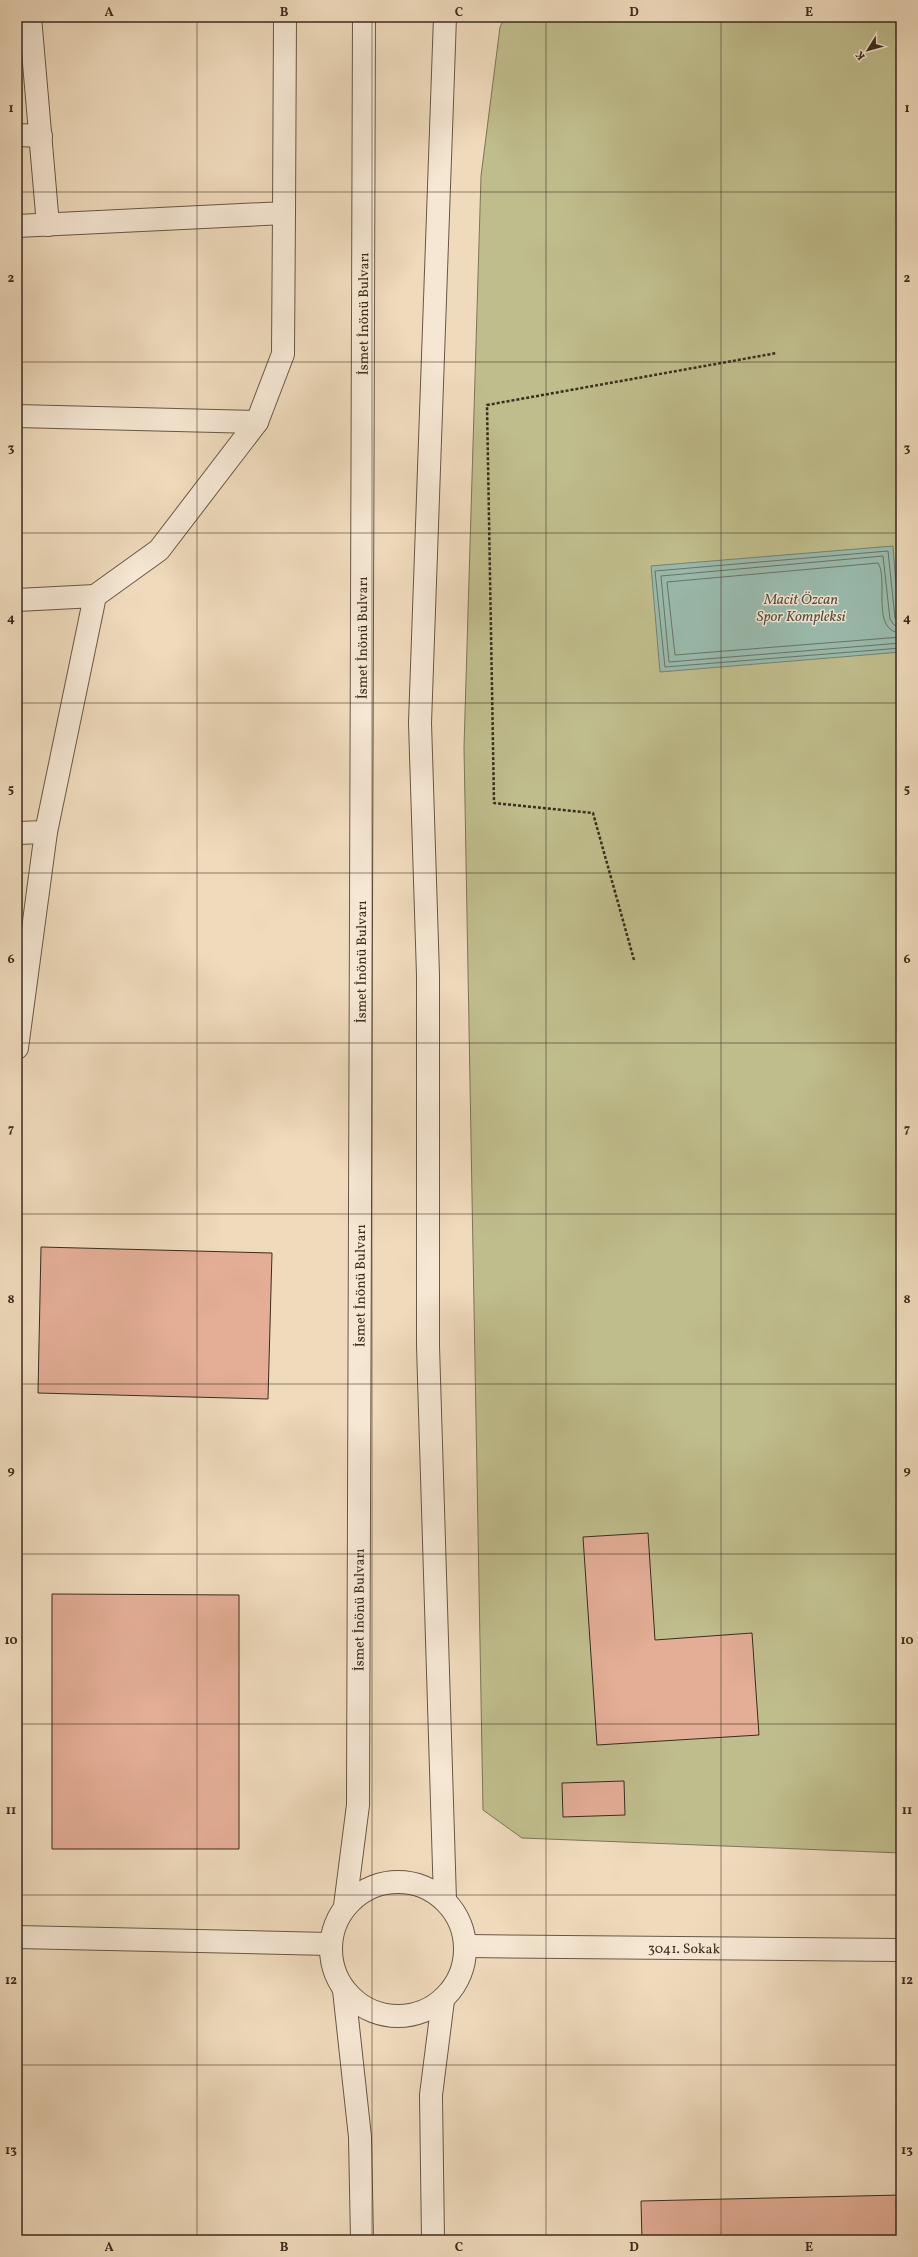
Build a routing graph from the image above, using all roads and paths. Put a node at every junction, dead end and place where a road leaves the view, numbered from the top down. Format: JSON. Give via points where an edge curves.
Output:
{"nodes":[{"id":1,"x":30,"y":17,"type":"edge"},
{"id":2,"x":285,"y":17,"type":"edge"},
{"id":3,"x":364,"y":17,"type":"edge"},
{"id":4,"x":445,"y":17,"type":"edge"},
{"id":5,"x":17,"y":135,"type":"edge"},
{"id":6,"x":41,"y":136,"type":"junction"},
{"id":7,"x":284,"y":213,"type":"junction"},
{"id":8,"x":48,"y":225,"type":"junction"},
{"id":9,"x":17,"y":226,"type":"edge"},
{"id":10,"x":777,"y":354,"type":"dead end"},
{"id":11,"x":17,"y":416,"type":"edge"},
{"id":12,"x":257,"y":422,"type":"junction"},
{"id":13,"x":95,"y":596,"type":"junction"},
{"id":14,"x":17,"y":600,"type":"edge"},
{"id":15,"x":46,"y":832,"type":"junction"},
{"id":16,"x":17,"y":833,"type":"edge"},
{"id":17,"x":634,"y":960,"type":"dead end"},
{"id":18,"x":17,"y":1048,"type":"edge"},
{"id":19,"x":445,"y":1900,"type":"junction"},
{"id":20,"x":345,"y":1906,"type":"junction"},
{"id":21,"x":17,"y":1937,"type":"edge"},
{"id":22,"x":329,"y":1944,"type":"junction"},
{"id":23,"x":467,"y":1946,"type":"junction"},
{"id":24,"x":901,"y":1950,"type":"edge"},
{"id":25,"x":344,"y":1990,"type":"junction"},
{"id":26,"x":443,"y":2000,"type":"junction"},
{"id":27,"x":362,"y":2240,"type":"edge"},
{"id":28,"x":433,"y":2240,"type":"edge"}],
"edges":[{"from":1,"to":6,"type":"street"},
{"from":2,"to":7,"type":"street"},
{"from":3,"to":20,"type":"street","name":"İsmet İnönü Bulvarı","via":[[358,1797]]},
{"from":4,"to":19,"type":"street","via":[[420,723],[428,975],[428,1346]]},
{"from":5,"to":6,"type":"street"},
{"from":6,"to":8,"type":"street"},
{"from":7,"to":8,"type":"street"},
{"from":7,"to":12,"type":"street","via":[[283,354]]},
{"from":8,"to":9,"type":"street"},
{"from":10,"to":17,"type":"path","via":[[487,405],[494,803],[593,813]]},
{"from":11,"to":12,"type":"street"},
{"from":12,"to":13,"type":"street","via":[[159,550]]},
{"from":13,"to":14,"type":"street"},
{"from":13,"to":15,"type":"street"},
{"from":15,"to":16,"type":"street"},
{"from":15,"to":18,"type":"street"},
{"from":19,"to":20,"type":"street","via":[[427,1887],[405,1881],[382,1883],[362,1891]]},
{"from":19,"to":23,"type":"street","via":[[458,1918]]},
{"from":20,"to":22,"type":"street","via":[[334,1926]]},
{"from":21,"to":22,"type":"street"},
{"from":22,"to":25,"type":"street","via":[[334,1970]]},
{"from":23,"to":24,"type":"street","name":"3041. Sokak"},
{"from":23,"to":26,"type":"street","via":[[465,1962],[457,1983]]},
{"from":25,"to":26,"type":"street","via":[[360,2005],[380,2015],[403,2017],[425,2012]]},
{"from":25,"to":27,"type":"street","via":[[360,2136]]},
{"from":26,"to":28,"type":"street","via":[[431,2095]]}]}
